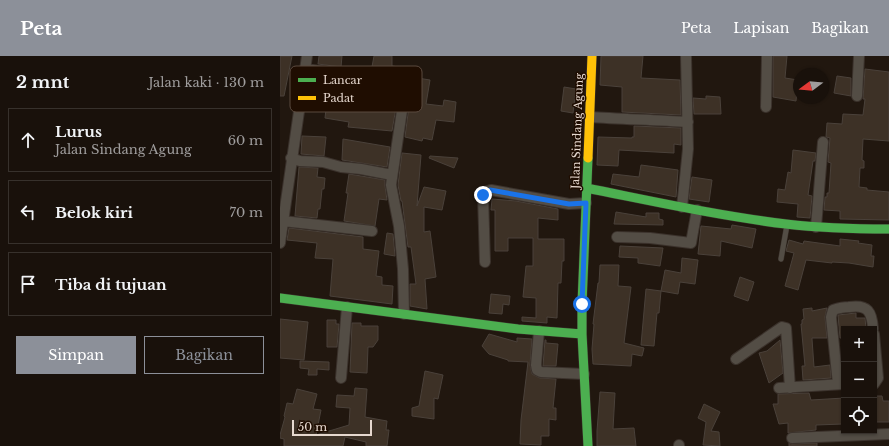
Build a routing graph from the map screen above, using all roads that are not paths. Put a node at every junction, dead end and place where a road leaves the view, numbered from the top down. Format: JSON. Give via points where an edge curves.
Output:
{"nodes":[{"id":1,"x":307,"y":56,"type":"edge"},
{"id":2,"x":592,"y":56,"type":"edge"},
{"id":3,"x":686,"y":56,"type":"edge"},
{"id":4,"x":767,"y":56,"type":"edge"},
{"id":5,"x":859,"y":56,"type":"edge"},
{"id":6,"x":305,"y":66,"type":"edge"},
{"id":7,"x":857,"y":96,"type":"dead end"},
{"id":8,"x":766,"y":107,"type":"dead end"},
{"id":9,"x":298,"y":112,"type":"edge"},
{"id":10,"x":402,"y":112,"type":"edge"},
{"id":11,"x":589,"y":117,"type":"junction"},
{"id":12,"x":688,"y":122,"type":"junction"},
{"id":13,"x":823,"y":142,"type":"dead end"},
{"id":14,"x":291,"y":158,"type":"junction"},
{"id":15,"x":392,"y":175,"type":"junction"},
{"id":16,"x":586,"y":188,"type":"junction"},
{"id":17,"x":586,"y":203,"type":"junction"},
{"id":18,"x":682,"y":207,"type":"junction"},
{"id":19,"x":697,"y":210,"type":"junction"},
{"id":20,"x":283,"y":221,"type":"junction"},
{"id":21,"x":787,"y":224,"type":"junction"},
{"id":22,"x":816,"y":227,"type":"junction"},
{"id":23,"x":889,"y":229,"type":"edge"},
{"id":24,"x":372,"y":231,"type":"dead end"},
{"id":25,"x":617,"y":237,"type":"dead end"},
{"id":26,"x":280,"y":243,"type":"edge"},
{"id":27,"x":781,"y":259,"type":"dead end"},
{"id":28,"x":485,"y":262,"type":"dead end"},
{"id":29,"x":280,"y":298,"type":"edge"},
{"id":30,"x":347,"y":307,"type":"junction"},
{"id":31,"x":404,"y":314,"type":"junction"},
{"id":32,"x":873,"y":326,"type":"edge"},
{"id":33,"x":539,"y":331,"type":"junction"},
{"id":34,"x":582,"y":334,"type":"junction"},
{"id":35,"x":736,"y":359,"type":"dead end"},
{"id":36,"x":877,"y":367,"type":"edge"},
{"id":37,"x":584,"y":374,"type":"junction"},
{"id":38,"x":341,"y":378,"type":"dead end"},
{"id":39,"x":877,"y":380,"type":"edge"},
{"id":40,"x":841,"y":384,"type":"edge"},
{"id":41,"x":778,"y":388,"type":"dead end"},
{"id":42,"x":790,"y":388,"type":"junction"},
{"id":43,"x":842,"y":434,"type":"edge"},
{"id":44,"x":877,"y":434,"type":"edge"},
{"id":45,"x":889,"y":434,"type":"edge"},
{"id":46,"x":792,"y":438,"type":"dead end"},
{"id":47,"x":588,"y":446,"type":"edge"}],
"edges":[{"from":1,"to":6,"type":"street"},
{"from":2,"to":11,"type":"street","name":"Jalan Sindang Agung"},
{"from":3,"to":12,"type":"street"},
{"from":4,"to":8,"type":"street"},
{"from":5,"to":7,"type":"street"},
{"from":9,"to":14,"type":"street"},
{"from":10,"to":15,"type":"street"},
{"from":11,"to":12,"type":"street"},
{"from":11,"to":16,"type":"street","name":"Jalan Sindang Agung"},
{"from":12,"to":18,"type":"street"},
{"from":13,"to":22,"type":"street"},
{"from":14,"to":15,"type":"street"},
{"from":14,"to":20,"type":"street"},
{"from":15,"to":31,"type":"street","via":[[392,196],[399,226],[403,269]]},
{"from":16,"to":17,"type":"street","name":"Jalan Sindang Agung"},
{"from":16,"to":18,"type":"street"},
{"from":17,"to":28,"type":"street","via":[[569,204],[487,191],[483,195]]},
{"from":17,"to":34,"type":"street","name":"Jalan Sindang Agung"},
{"from":18,"to":19,"type":"street"},
{"from":19,"to":21,"type":"street"},
{"from":19,"to":25,"type":"street","via":[[691,243]]},
{"from":20,"to":24,"type":"street"},
{"from":20,"to":26,"type":"street"},
{"from":21,"to":22,"type":"street"},
{"from":21,"to":27,"type":"lane"},
{"from":22,"to":23,"type":"street"},
{"from":29,"to":30,"type":"street"},
{"from":30,"to":31,"type":"street"},
{"from":30,"to":38,"type":"street"},
{"from":31,"to":33,"type":"street"},
{"from":32,"to":40,"type":"street","via":[[871,314],[864,307],[833,310],[831,317]]},
{"from":33,"to":34,"type":"street"},
{"from":33,"to":37,"type":"street","via":[[537,370]]},
{"from":34,"to":37,"type":"street","name":"Jalan Sindang Agung"},
{"from":35,"to":42,"type":"street","via":[[782,327],[786,328]]},
{"from":36,"to":39,"type":"street"},
{"from":37,"to":47,"type":"street","name":"Jalan Sindang Agung"},
{"from":40,"to":42,"type":"street"},
{"from":41,"to":42,"type":"street"},
{"from":43,"to":46,"type":"street"},
{"from":44,"to":45,"type":"street"}]}
